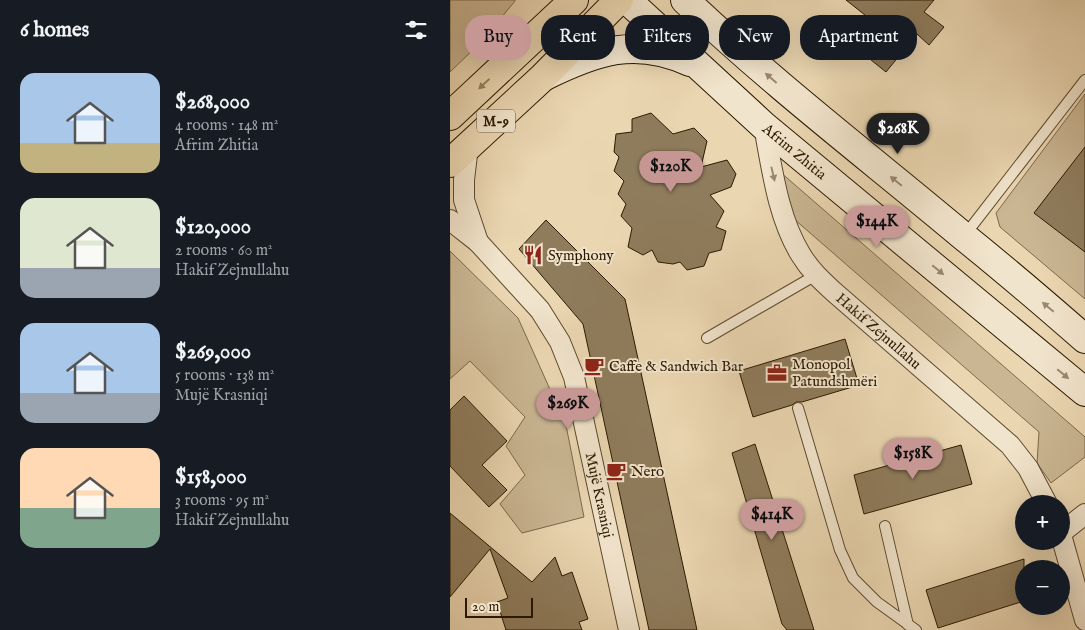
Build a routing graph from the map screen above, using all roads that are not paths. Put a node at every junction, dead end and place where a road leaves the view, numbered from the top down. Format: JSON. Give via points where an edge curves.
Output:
{"nodes":[{"id":1,"x":550,"y":0,"type":"edge"},
{"id":2,"x":574,"y":0,"type":"edge"},
{"id":3,"x":620,"y":0,"type":"edge"},
{"id":4,"x":627,"y":0,"type":"edge"},
{"id":5,"x":685,"y":0,"type":"edge"},
{"id":6,"x":711,"y":0,"type":"edge"},
{"id":7,"x":719,"y":19,"type":"edge"},
{"id":8,"x":719,"y":32,"type":"edge"},
{"id":9,"x":531,"y":34,"type":"edge"},
{"id":10,"x":531,"y":40,"type":"edge"},
{"id":11,"x":510,"y":60,"type":"edge"},
{"id":12,"x":750,"y":60,"type":"edge"},
{"id":13,"x":701,"y":68,"type":"junction"},
{"id":14,"x":542,"y":78,"type":"junction"},
{"id":15,"x":1085,"y":80,"type":"edge"},
{"id":16,"x":450,"y":116,"type":"edge"},
{"id":17,"x":764,"y":126,"type":"junction"},
{"id":18,"x":459,"y":155,"type":"edge"},
{"id":19,"x":450,"y":220,"type":"edge"},
{"id":20,"x":964,"y":236,"type":"junction"},
{"id":21,"x":478,"y":242,"type":"junction"},
{"id":22,"x":816,"y":275,"type":"junction"},
{"id":23,"x":706,"y":338,"type":"dead end"},
{"id":24,"x":1085,"y":339,"type":"edge"},
{"id":25,"x":1085,"y":392,"type":"edge"},
{"id":26,"x":798,"y":408,"type":"dead end"},
{"id":27,"x":1042,"y":495,"type":"edge"},
{"id":28,"x":1085,"y":514,"type":"edge"},
{"id":29,"x":885,"y":526,"type":"dead end"},
{"id":30,"x":1070,"y":526,"type":"edge"},
{"id":31,"x":1065,"y":550,"type":"edge"},
{"id":32,"x":1085,"y":620,"type":"edge"},
{"id":33,"x":912,"y":627,"type":"edge"},
{"id":34,"x":629,"y":630,"type":"edge"}],
"edges":[{"from":1,"to":9,"type":"main road"},
{"from":2,"to":10,"type":"main road","number":"M-9"},
{"from":3,"to":14,"type":"main road","number":"M-9"},
{"from":4,"to":13,"type":"main road","name":"Afrim Zhitia"},
{"from":5,"to":8,"type":"main road"},
{"from":6,"to":7,"type":"main road"},
{"from":11,"to":16,"type":"main road","number":"M-9","one_way":true},
{"from":20,"to":12,"type":"main road","one_way":true},
{"from":13,"to":14,"type":"main road","via":[[663,53],[630,48],[593,55]]},
{"from":13,"to":17,"type":"main road","name":"Afrim Zhitia"},
{"from":14,"to":18,"type":"main road","number":"M-9"},
{"from":15,"to":20,"type":"lane"},
{"from":17,"to":22,"type":"street","name":"Hakif Zejnullahu","one_way":true,"via":[[785,220],[801,255]]},
{"from":17,"to":25,"type":"main road","name":"Afrim Zhitia","one_way":true},
{"from":18,"to":21,"type":"street","via":[[464,200]]},
{"from":19,"to":21,"type":"street"},
{"from":24,"to":20,"type":"main road","one_way":true},
{"from":21,"to":34,"type":"street","name":"Mujë Krasniqi","via":[[540,310],[560,342],[574,377]]},
{"from":22,"to":23,"type":"lane"},
{"from":22,"to":27,"type":"street","name":"Hakif Zejnullahu","via":[[1010,445],[1028,468]]},
{"from":26,"to":33,"type":"lane","via":[[840,550],[853,578],[877,602]]},
{"from":28,"to":30,"type":"street"},
{"from":29,"to":33,"type":"lane"},
{"from":31,"to":32,"type":"street"}]}
